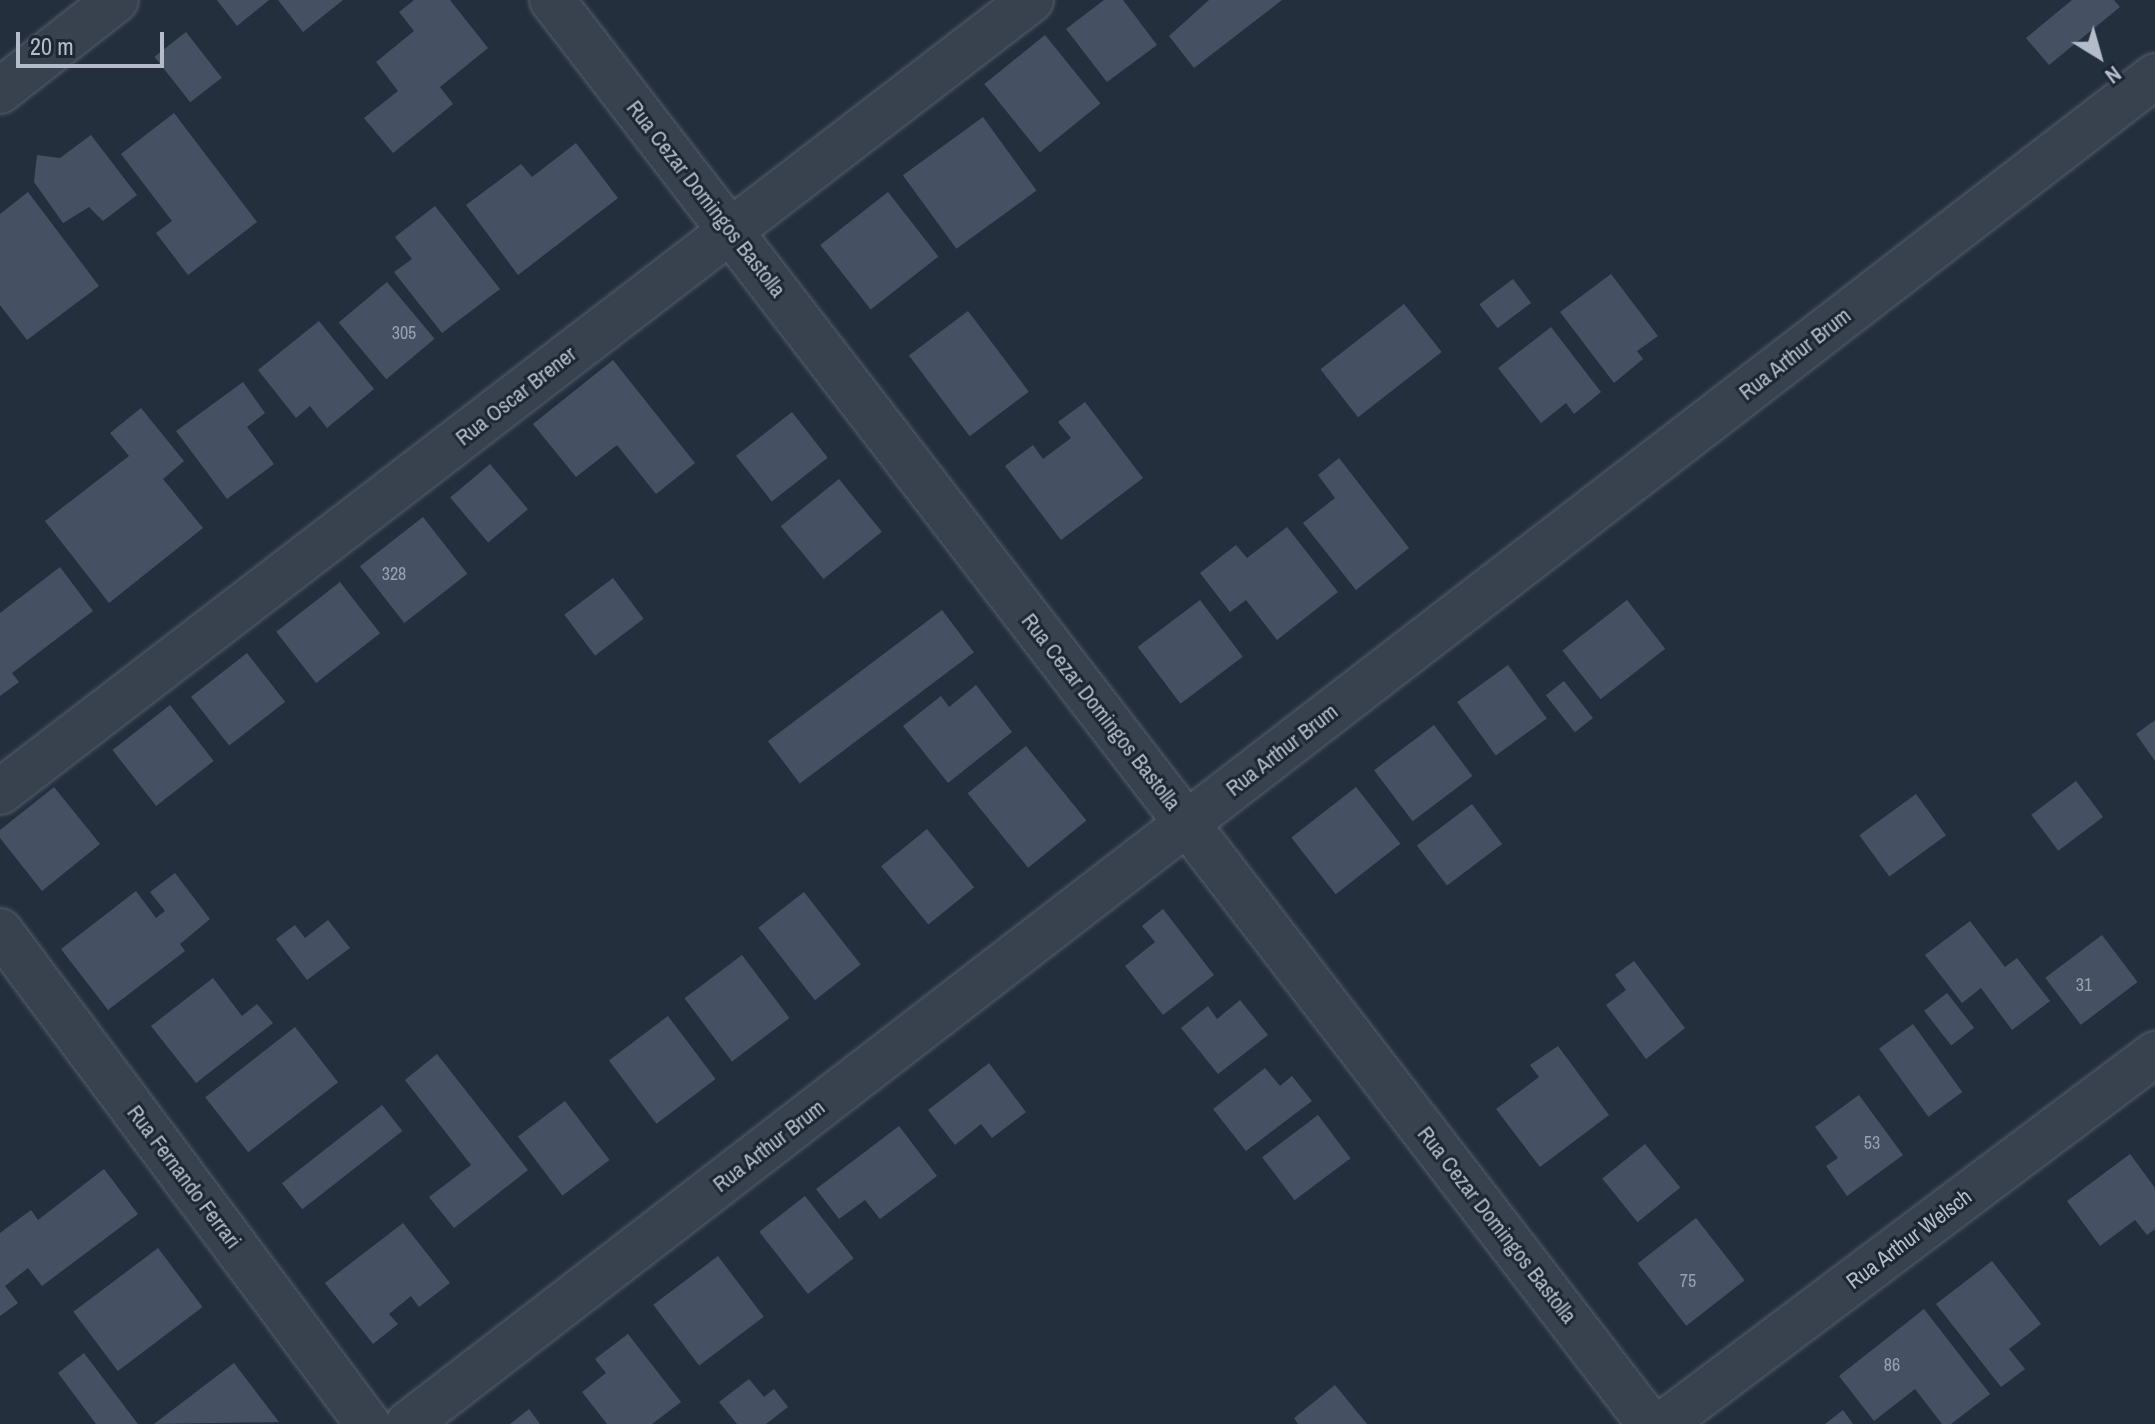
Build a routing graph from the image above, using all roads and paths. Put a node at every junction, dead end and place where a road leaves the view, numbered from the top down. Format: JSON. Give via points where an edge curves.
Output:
{"nodes":[{"id":1,"x":116,"y":0,"type":"edge"},
{"id":2,"x":552,"y":0,"type":"edge"},
{"id":3,"x":1031,"y":0,"type":"edge"},
{"id":4,"x":2155,"y":76,"type":"edge"},
{"id":5,"x":0,"y":91,"type":"edge"},
{"id":6,"x":730,"y":231,"type":"junction"},
{"id":7,"x":0,"y":792,"type":"edge"},
{"id":8,"x":1187,"y":823,"type":"junction"},
{"id":9,"x":0,"y":931,"type":"edge"},
{"id":10,"x":2155,"y":1054,"type":"edge"},
{"id":11,"x":368,"y":1424,"type":"edge"},
{"id":12,"x":408,"y":1424,"type":"edge"},
{"id":13,"x":1650,"y":1424,"type":"edge"},
{"id":14,"x":1663,"y":1424,"type":"edge"}],
"edges":[{"from":1,"to":5,"type":"street"},
{"from":2,"to":6,"type":"street","name":"Rua Cezar Domingos Bastolla"},
{"from":3,"to":6,"type":"street","name":"Rua Oscar Brener"},
{"from":4,"to":8,"type":"street","name":"Rua Arthur Brum"},
{"from":6,"to":7,"type":"street","name":"Rua Oscar Brener"},
{"from":6,"to":8,"type":"street","name":"Rua Cezar Domingos Bastolla"},
{"from":8,"to":12,"type":"street","name":"Rua Arthur Brum"},
{"from":8,"to":13,"type":"street","name":"Rua Cezar Domingos Bastolla"},
{"from":9,"to":11,"type":"street","name":"Rua Fernando Ferrari"},
{"from":10,"to":14,"type":"street","name":"Rua Arthur Welsch"}]}
